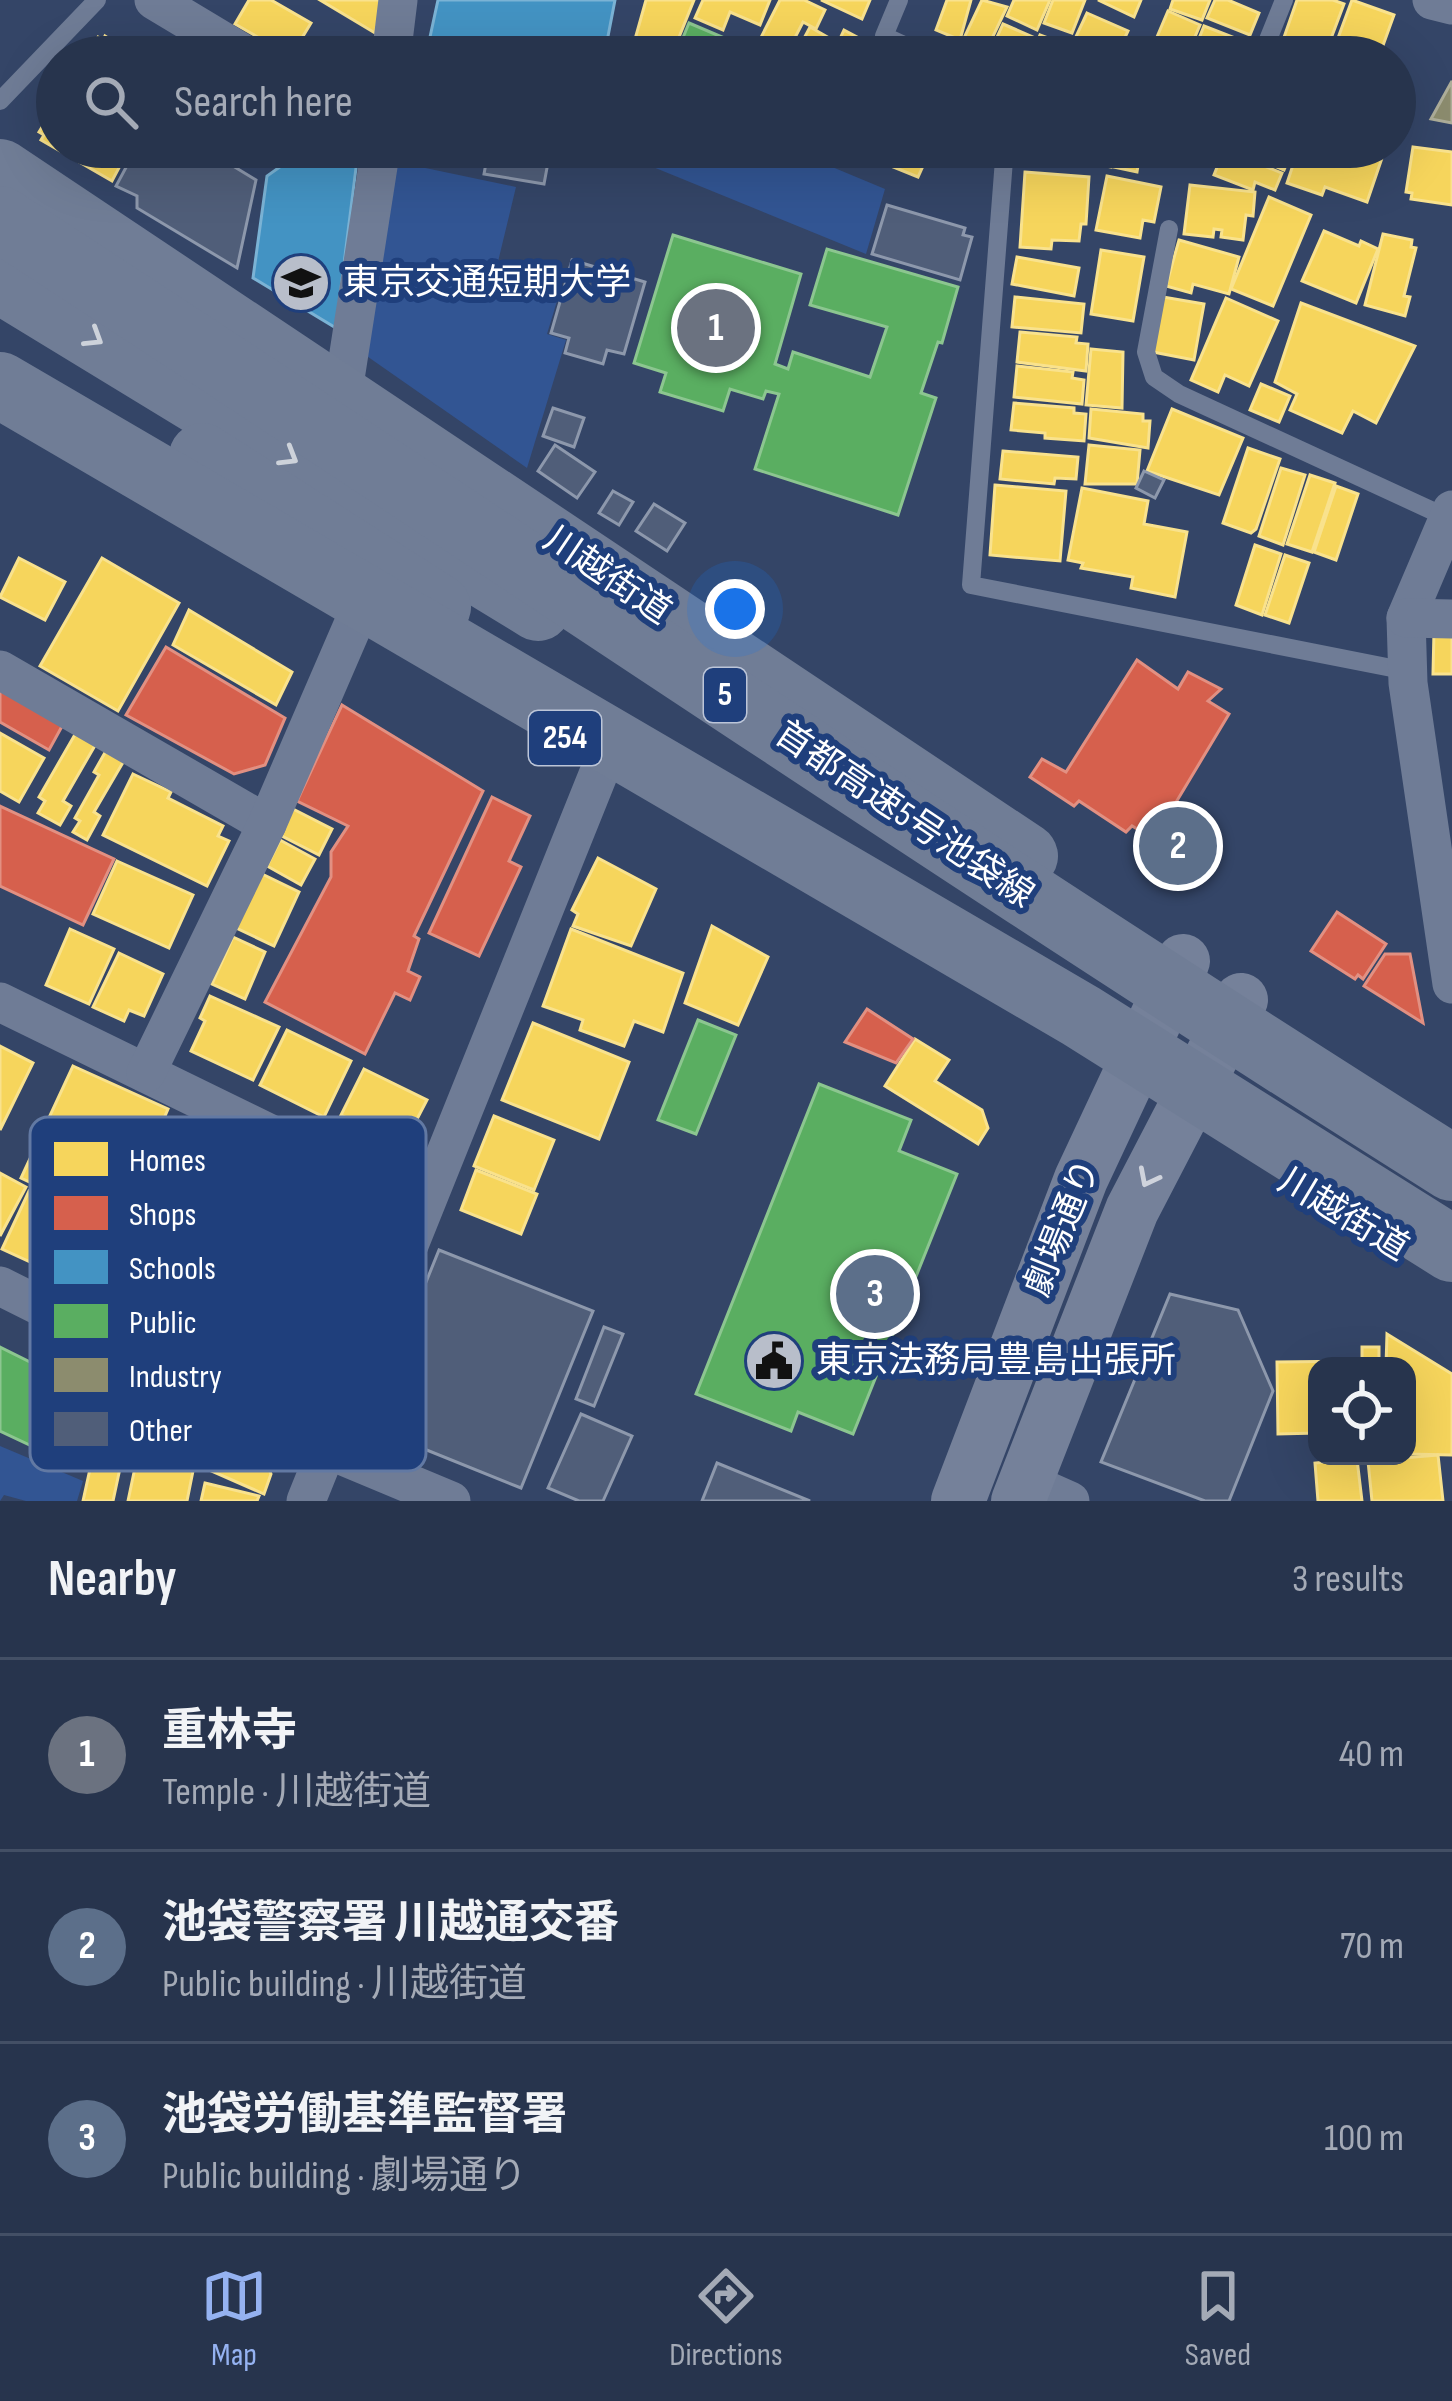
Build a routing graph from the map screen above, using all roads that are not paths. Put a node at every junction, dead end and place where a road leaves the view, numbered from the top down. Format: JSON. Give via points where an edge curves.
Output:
{"nodes":[{"id":1,"x":97,"y":0,"type":"edge"},
{"id":2,"x":154,"y":0,"type":"edge"},
{"id":3,"x":398,"y":0,"type":"edge"},
{"id":4,"x":898,"y":0,"type":"edge"},
{"id":5,"x":1284,"y":0,"type":"edge"},
{"id":6,"x":1432,"y":0,"type":"edge"},
{"id":7,"x":1452,"y":5,"type":"edge"},
{"id":8,"x":62,"y":36,"type":"edge"},
{"id":9,"x":214,"y":36,"type":"edge"},
{"id":10,"x":394,"y":36,"type":"edge"},
{"id":11,"x":884,"y":36,"type":"edge"},
{"id":12,"x":1269,"y":36,"type":"edge"},
{"id":13,"x":36,"y":64,"type":"edge"},
{"id":14,"x":0,"y":101,"type":"edge"},
{"id":15,"x":378,"y":168,"type":"edge"},
{"id":16,"x":1003,"y":168,"type":"edge"},
{"id":17,"x":0,"y":172,"type":"edge"},
{"id":18,"x":0,"y":218,"type":"edge"},
{"id":19,"x":1169,"y":229,"type":"dead end"},
{"id":20,"x":0,"y":280,"type":"edge"},
{"id":21,"x":0,"y":330,"type":"edge"},
{"id":22,"x":0,"y":385,"type":"edge"},
{"id":23,"x":342,"y":398,"type":"junction"},
{"id":24,"x":0,"y":406,"type":"edge"},
{"id":25,"x":1450,"y":514,"type":"edge"},
{"id":26,"x":356,"y":619,"type":"junction"},
{"id":27,"x":1406,"y":619,"type":"junction"},
{"id":28,"x":1452,"y":619,"type":"edge"},
{"id":29,"x":0,"y":670,"type":"edge"},
{"id":30,"x":1408,"y":672,"type":"junction"},
{"id":31,"x":604,"y":760,"type":"junction"},
{"id":32,"x":267,"y":824,"type":"junction"},
{"id":33,"x":1445,"y":872,"type":"edge"},
{"id":34,"x":1162,"y":967,"type":"junction"},
{"id":35,"x":1452,"y":984,"type":"edge"},
{"id":36,"x":1241,"y":1000,"type":"junction"},
{"id":37,"x":0,"y":1002,"type":"edge"},
{"id":38,"x":1081,"y":1016,"type":"junction"},
{"id":39,"x":146,"y":1072,"type":"junction"},
{"id":40,"x":1124,"y":1081,"type":"junction"},
{"id":41,"x":1180,"y":1116,"type":"junction"},
{"id":42,"x":237,"y":1117,"type":"edge"},
{"id":43,"x":1452,"y":1141,"type":"edge"},
{"id":44,"x":1452,"y":1168,"type":"edge"},
{"id":45,"x":426,"y":1198,"type":"edge"},
{"id":46,"x":1452,"y":1250,"type":"edge"},
{"id":47,"x":1452,"y":1281,"type":"edge"},
{"id":48,"x":0,"y":1286,"type":"edge"},
{"id":49,"x":30,"y":1301,"type":"edge"},
{"id":50,"x":316,"y":1471,"type":"edge"},
{"id":51,"x":379,"y":1471,"type":"edge"},
{"id":52,"x":1038,"y":1494,"type":"edge"},
{"id":53,"x":306,"y":1501,"type":"edge"},
{"id":54,"x":451,"y":1501,"type":"edge"},
{"id":55,"x":958,"y":1501,"type":"edge"}],
"edges":[{"from":1,"to":8,"type":"lane"},
{"from":2,"to":9,"type":"street"},
{"from":3,"to":10,"type":"street"},
{"from":4,"to":11,"type":"lane"},
{"from":5,"to":12,"type":"lane"},
{"from":6,"to":7,"type":"street"},
{"from":13,"to":14,"type":"lane"},
{"from":15,"to":23,"type":"street"},
{"from":16,"to":30,"type":"lane","via":[[971,585]]},
{"from":17,"to":23,"type":"highway","name":"川越街道"},
{"from":18,"to":34,"type":"highway","name":"首都高速5号池袋線","number":"5","bridge":true},
{"from":19,"to":25,"type":"lane","via":[[1146,352],[1154,377]]},
{"from":20,"to":34,"type":"highway","one_way":true,"bridge":true},
{"from":21,"to":38,"type":"highway","bridge":true},
{"from":22,"to":38,"type":"highway","name":"首都高速5号池袋線","bridge":true},
{"from":23,"to":34,"type":"highway","name":"川越街道"},
{"from":24,"to":26,"type":"highway","name":"川越街道","number":"254"},
{"from":25,"to":27,"type":"street"},
{"from":26,"to":31,"type":"highway","name":"川越街道","number":"254"},
{"from":26,"to":32,"type":"street"},
{"from":27,"to":28,"type":"street"},
{"from":27,"to":30,"type":"street"},
{"from":29,"to":32,"type":"street"},
{"from":30,"to":33,"type":"street"},
{"from":31,"to":40,"type":"highway","name":"川越街道","number":"254"},
{"from":31,"to":45,"type":"street"},
{"from":32,"to":39,"type":"street"},
{"from":33,"to":35,"type":"street"},
{"from":34,"to":36,"type":"highway","name":"川越街道"},
{"from":34,"to":40,"type":"street","name":"劇場通り"},
{"from":34,"to":44,"type":"highway","name":"首都高速5号池袋線","number":"5","bridge":true},
{"from":36,"to":41,"type":"street","name":"劇場通り"},
{"from":36,"to":43,"type":"highway","name":"川越街道"},
{"from":37,"to":39,"type":"street"},
{"from":38,"to":46,"type":"highway","name":"首都高速5号池袋線","bridge":true},
{"from":39,"to":42,"type":"street"},
{"from":40,"to":41,"type":"highway","name":"川越街道","number":"254"},
{"from":40,"to":55,"type":"street","name":"劇場通り"},
{"from":41,"to":47,"type":"highway","name":"川越街道","number":"254"},
{"from":41,"to":52,"type":"street","name":"劇場通り","one_way":true,"via":[[1132,1210]]},
{"from":48,"to":49,"type":"street"},
{"from":50,"to":53,"type":"street"},
{"from":51,"to":54,"type":"street"}]}
